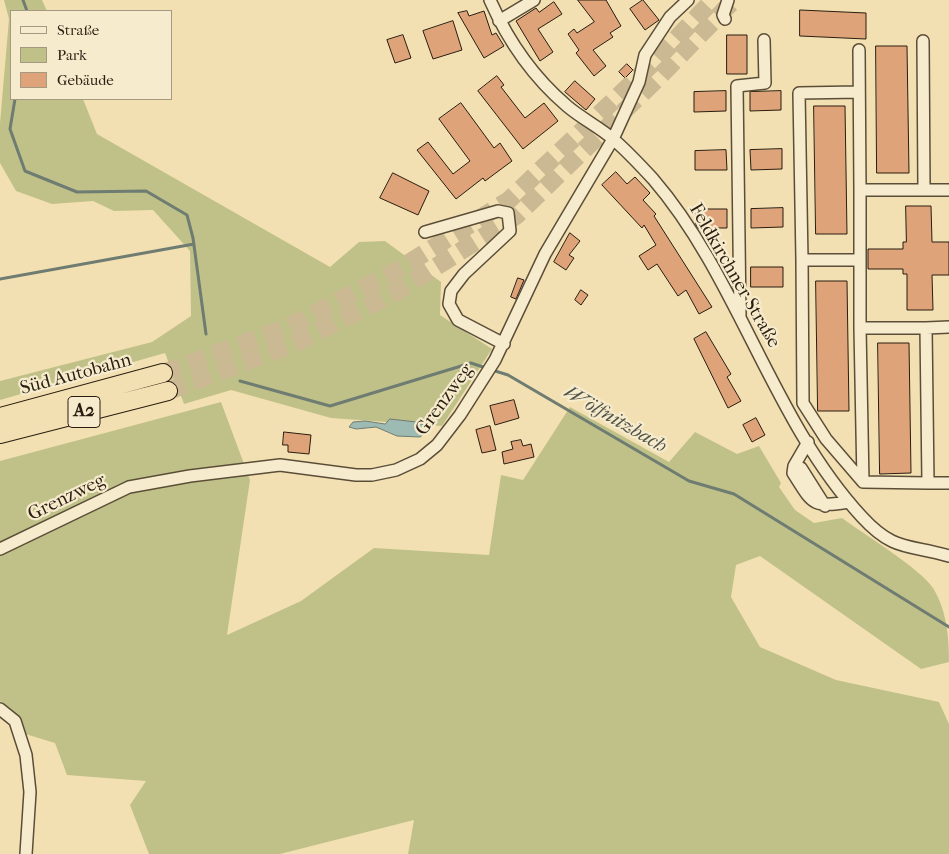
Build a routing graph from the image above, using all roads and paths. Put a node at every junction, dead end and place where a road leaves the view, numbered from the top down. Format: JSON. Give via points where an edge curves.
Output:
{"nodes":[{"id":1,"x":490,"y":0,"type":"edge"},
{"id":2,"x":534,"y":0,"type":"edge"},
{"id":3,"x":688,"y":0,"type":"edge"},
{"id":4,"x":728,"y":0,"type":"edge"},
{"id":5,"x":725,"y":19,"type":"dead end"},
{"id":6,"x":499,"y":21,"type":"junction"},
{"id":7,"x":764,"y":40,"type":"dead end"},
{"id":8,"x":923,"y":41,"type":"dead end"},
{"id":9,"x":859,"y":50,"type":"dead end"},
{"id":10,"x":859,"y":92,"type":"junction"},
{"id":11,"x":614,"y":139,"type":"junction"},
{"id":12,"x":860,"y":190,"type":"junction"},
{"id":13,"x":924,"y":190,"type":"junction"},
{"id":14,"x":949,"y":190,"type":"edge"},
{"id":15,"x":425,"y":232,"type":"dead end"},
{"id":16,"x":802,"y":260,"type":"junction"},
{"id":17,"x":860,"y":260,"type":"junction"},
{"id":18,"x":740,"y":319,"type":"junction"},
{"id":19,"x":949,"y":327,"type":"edge"},
{"id":20,"x":860,"y":328,"type":"junction"},
{"id":21,"x":926,"y":328,"type":"junction"},
{"id":22,"x":504,"y":344,"type":"junction"},
{"id":23,"x":163,"y":373,"type":"tunnel mouth"},
{"id":24,"x":168,"y":391,"type":"tunnel mouth"},
{"id":25,"x":0,"y":417,"type":"edge"},
{"id":26,"x":0,"y":434,"type":"edge"},
{"id":27,"x":808,"y":442,"type":"junction"},
{"id":28,"x":863,"y":482,"type":"junction"},
{"id":29,"x":928,"y":483,"type":"junction"},
{"id":30,"x":949,"y":483,"type":"edge"},
{"id":31,"x":849,"y":502,"type":"junction"},
{"id":32,"x":0,"y":549,"type":"edge"},
{"id":33,"x":949,"y":556,"type":"edge"},
{"id":34,"x":0,"y":709,"type":"edge"},
{"id":35,"x":26,"y":854,"type":"edge"}],
"edges":[{"from":1,"to":6,"type":"street","name":"Feldkirchner Straße"},
{"from":2,"to":6,"type":"street"},
{"from":3,"to":11,"type":"street","name":"Grenzweg","via":[[670,17],[645,55],[639,82]]},
{"from":4,"to":5,"type":"street"},
{"from":6,"to":11,"type":"street","name":"Feldkirchner Straße","via":[[519,54],[555,95]]},
{"from":7,"to":18,"type":"street","via":[[765,83],[737,86]]},
{"from":8,"to":13,"type":"street"},
{"from":9,"to":10,"type":"street"},
{"from":10,"to":12,"type":"street"},
{"from":10,"to":16,"type":"street","via":[[799,93]]},
{"from":11,"to":18,"type":"street","name":"Feldkirchner Straße","via":[[653,179],[675,208]]},
{"from":11,"to":22,"type":"street","name":"Grenzweg","via":[[545,254]]},
{"from":12,"to":13,"type":"street"},
{"from":12,"to":17,"type":"street"},
{"from":13,"to":14,"type":"street"},
{"from":15,"to":22,"type":"street","via":[[498,211],[508,213],[510,231],[450,291],[449,304],[458,320]]},
{"from":16,"to":17,"type":"street"},
{"from":16,"to":28,"type":"street","via":[[804,403],[826,438]]},
{"from":17,"to":20,"type":"street"},
{"from":18,"to":27,"type":"street","name":"Feldkirchner Straße"},
{"from":19,"to":21,"type":"street"},
{"from":20,"to":21,"type":"street"},
{"from":20,"to":28,"type":"street"},
{"from":21,"to":29,"type":"street"},
{"from":22,"to":32,"type":"street","name":"Grenzweg","via":[[460,415],[437,445],[420,459],[396,470],[356,475],[280,465],[128,487]]},
{"from":23,"to":25,"type":"highway","name":"Süd Autobahn","number":"A2"},
{"from":24,"to":26,"type":"highway","name":"Süd Autobahn","number":"A2"},
{"from":27,"to":31,"type":"street","name":"Feldkirchner Straße"},
{"from":27,"to":31,"type":"street","via":[[794,466],[801,468],[825,506]]},
{"from":28,"to":29,"type":"street"},
{"from":29,"to":30,"type":"street"},
{"from":31,"to":33,"type":"street","name":"Feldkirchner Straße","via":[[888,540],[905,548]]},
{"from":34,"to":35,"type":"street","via":[[15,721],[26,755],[30,792]]}]}
